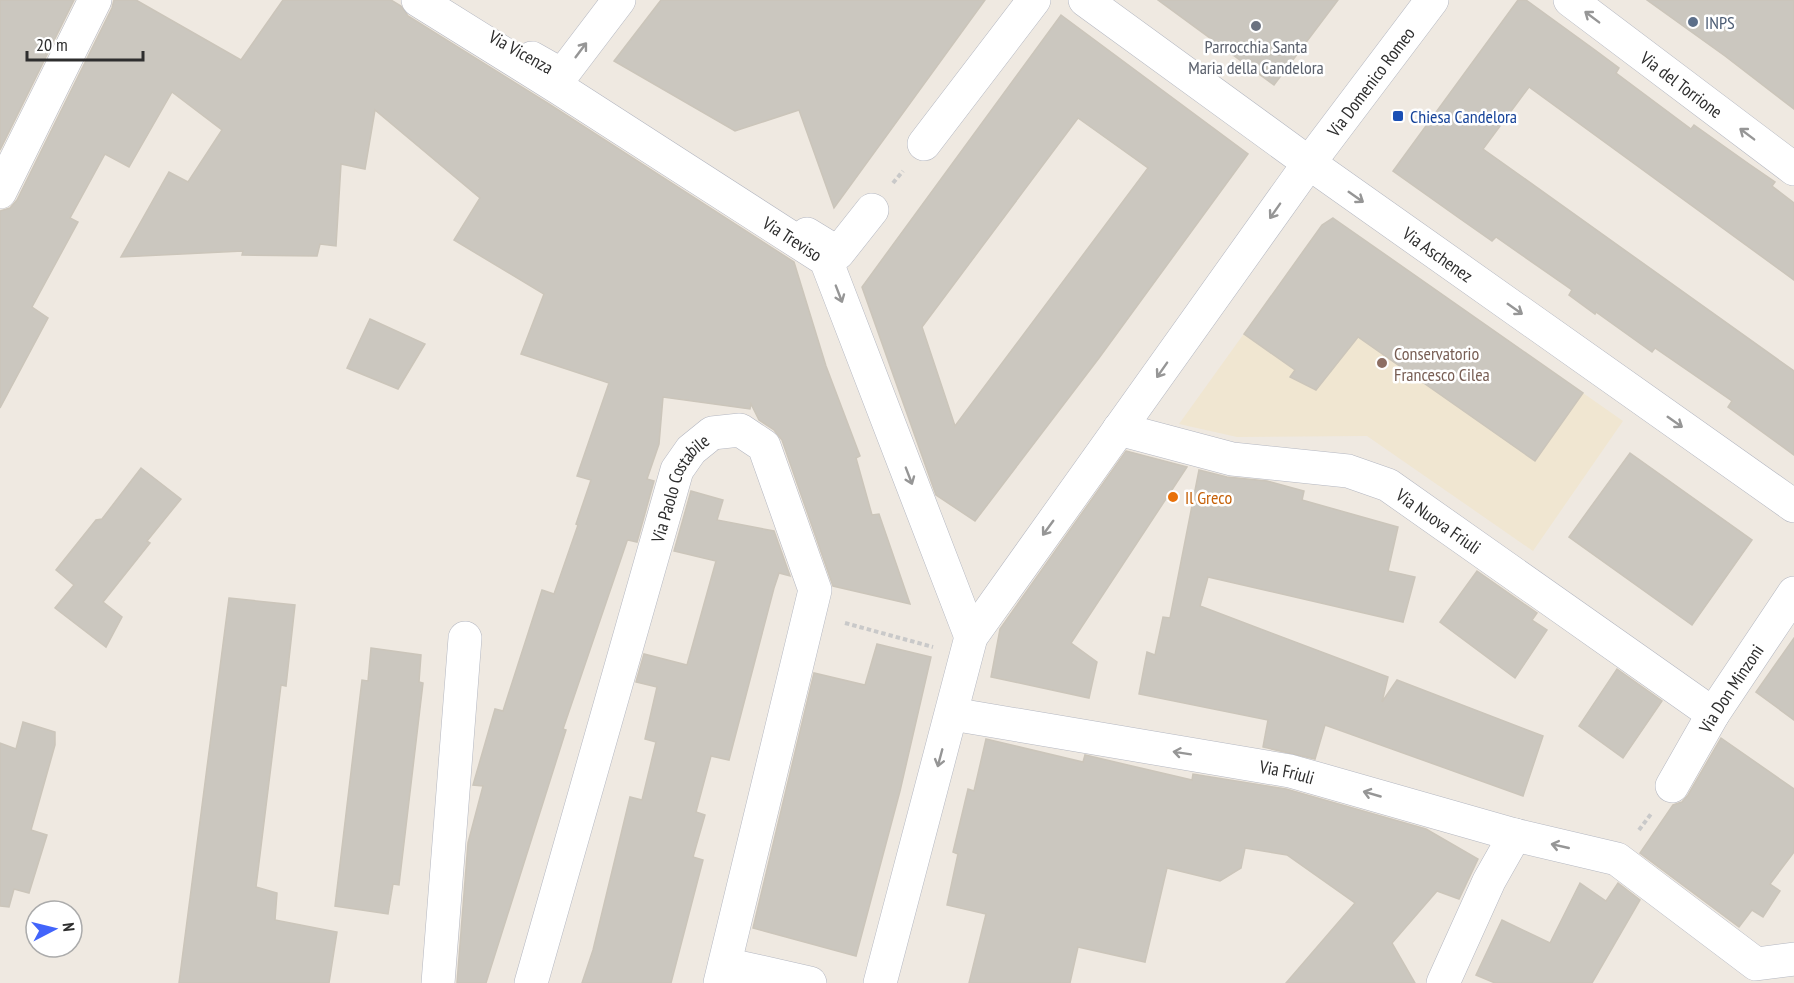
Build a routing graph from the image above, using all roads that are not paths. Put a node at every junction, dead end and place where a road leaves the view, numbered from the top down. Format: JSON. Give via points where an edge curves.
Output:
{"nodes":[{"id":1,"x":95,"y":0,"type":"edge"},
{"id":2,"x":418,"y":0,"type":"edge"},
{"id":3,"x":429,"y":0,"type":"edge"},
{"id":4,"x":619,"y":0,"type":"edge"},
{"id":5,"x":1034,"y":0,"type":"edge"},
{"id":6,"x":1084,"y":0,"type":"edge"},
{"id":7,"x":1432,"y":0,"type":"edge"},
{"id":8,"x":1570,"y":0,"type":"edge"},
{"id":9,"x":562,"y":75,"type":"junction"},
{"id":10,"x":924,"y":144,"type":"road end"},
{"id":11,"x":1308,"y":163,"type":"junction"},
{"id":12,"x":1794,"y":169,"type":"edge"},
{"id":13,"x":0,"y":192,"type":"edge"},
{"id":14,"x":872,"y":210,"type":"road end"},
{"id":15,"x":1119,"y":429,"type":"junction"},
{"id":16,"x":1794,"y":506,"type":"edge"},
{"id":17,"x":1794,"y":593,"type":"edge"},
{"id":18,"x":465,"y":638,"type":"dead end"},
{"id":19,"x":968,"y":646,"type":"junction"},
{"id":20,"x":951,"y":714,"type":"junction"},
{"id":21,"x":1713,"y":714,"type":"junction"},
{"id":22,"x":1672,"y":786,"type":"road end"},
{"id":23,"x":1515,"y":835,"type":"junction"},
{"id":24,"x":1794,"y":959,"type":"edge"},
{"id":25,"x":722,"y":973,"type":"edge"},
{"id":26,"x":438,"y":983,"type":"edge"},
{"id":27,"x":531,"y":983,"type":"edge"},
{"id":28,"x":810,"y":983,"type":"edge"},
{"id":29,"x":880,"y":983,"type":"edge"},
{"id":30,"x":1443,"y":983,"type":"edge"}],
"edges":[{"from":1,"to":13,"type":"street"},
{"from":2,"to":19,"type":"street","name":"Via Treviso","one_way":true,"via":[[826,260]]},
{"from":3,"to":9,"type":"street","name":"Via Vicenza"},
{"from":9,"to":4,"type":"street","name":"Via Vicenza","one_way":true},
{"from":5,"to":10,"type":"street"},
{"from":6,"to":11,"type":"street","name":"Via Aschenez"},
{"from":7,"to":11,"type":"street","name":"Via Domenico Romeo"},
{"from":12,"to":8,"type":"street","name":"Via del Torrione","one_way":true},
{"from":9,"to":14,"type":"street","via":[[838,253]]},
{"from":11,"to":15,"type":"street","name":"Via Domenico Romeo","one_way":true},
{"from":11,"to":16,"type":"street","name":"Via Aschenez","one_way":true},
{"from":15,"to":19,"type":"street","name":"Via Domenico Romeo","one_way":true},
{"from":15,"to":21,"type":"street","name":"Via Nuova Friuli","via":[[1232,459],[1348,471],[1388,485]]},
{"from":17,"to":21,"type":"street","name":"Via Don Minzoni"},
{"from":18,"to":26,"type":"street"},
{"from":19,"to":20,"type":"street"},
{"from":23,"to":20,"type":"street","name":"Via Friuli","one_way":true,"via":[[1290,771]]},
{"from":20,"to":29,"type":"street","one_way":true},
{"from":21,"to":22,"type":"street","name":"Via Don Minzoni"},
{"from":24,"to":23,"type":"street","name":"Via Friuli","one_way":true,"via":[[1756,964],[1617,859]]},
{"from":23,"to":30,"type":"street","via":[[1489,881]]},
{"from":25,"to":27,"type":"street","name":"Via Paolo Costabile","via":[[815,590],[764,446],[740,430],[712,434],[691,450],[677,470]]},
{"from":25,"to":28,"type":"street","name":"Via Paolo Costabile"}]}
